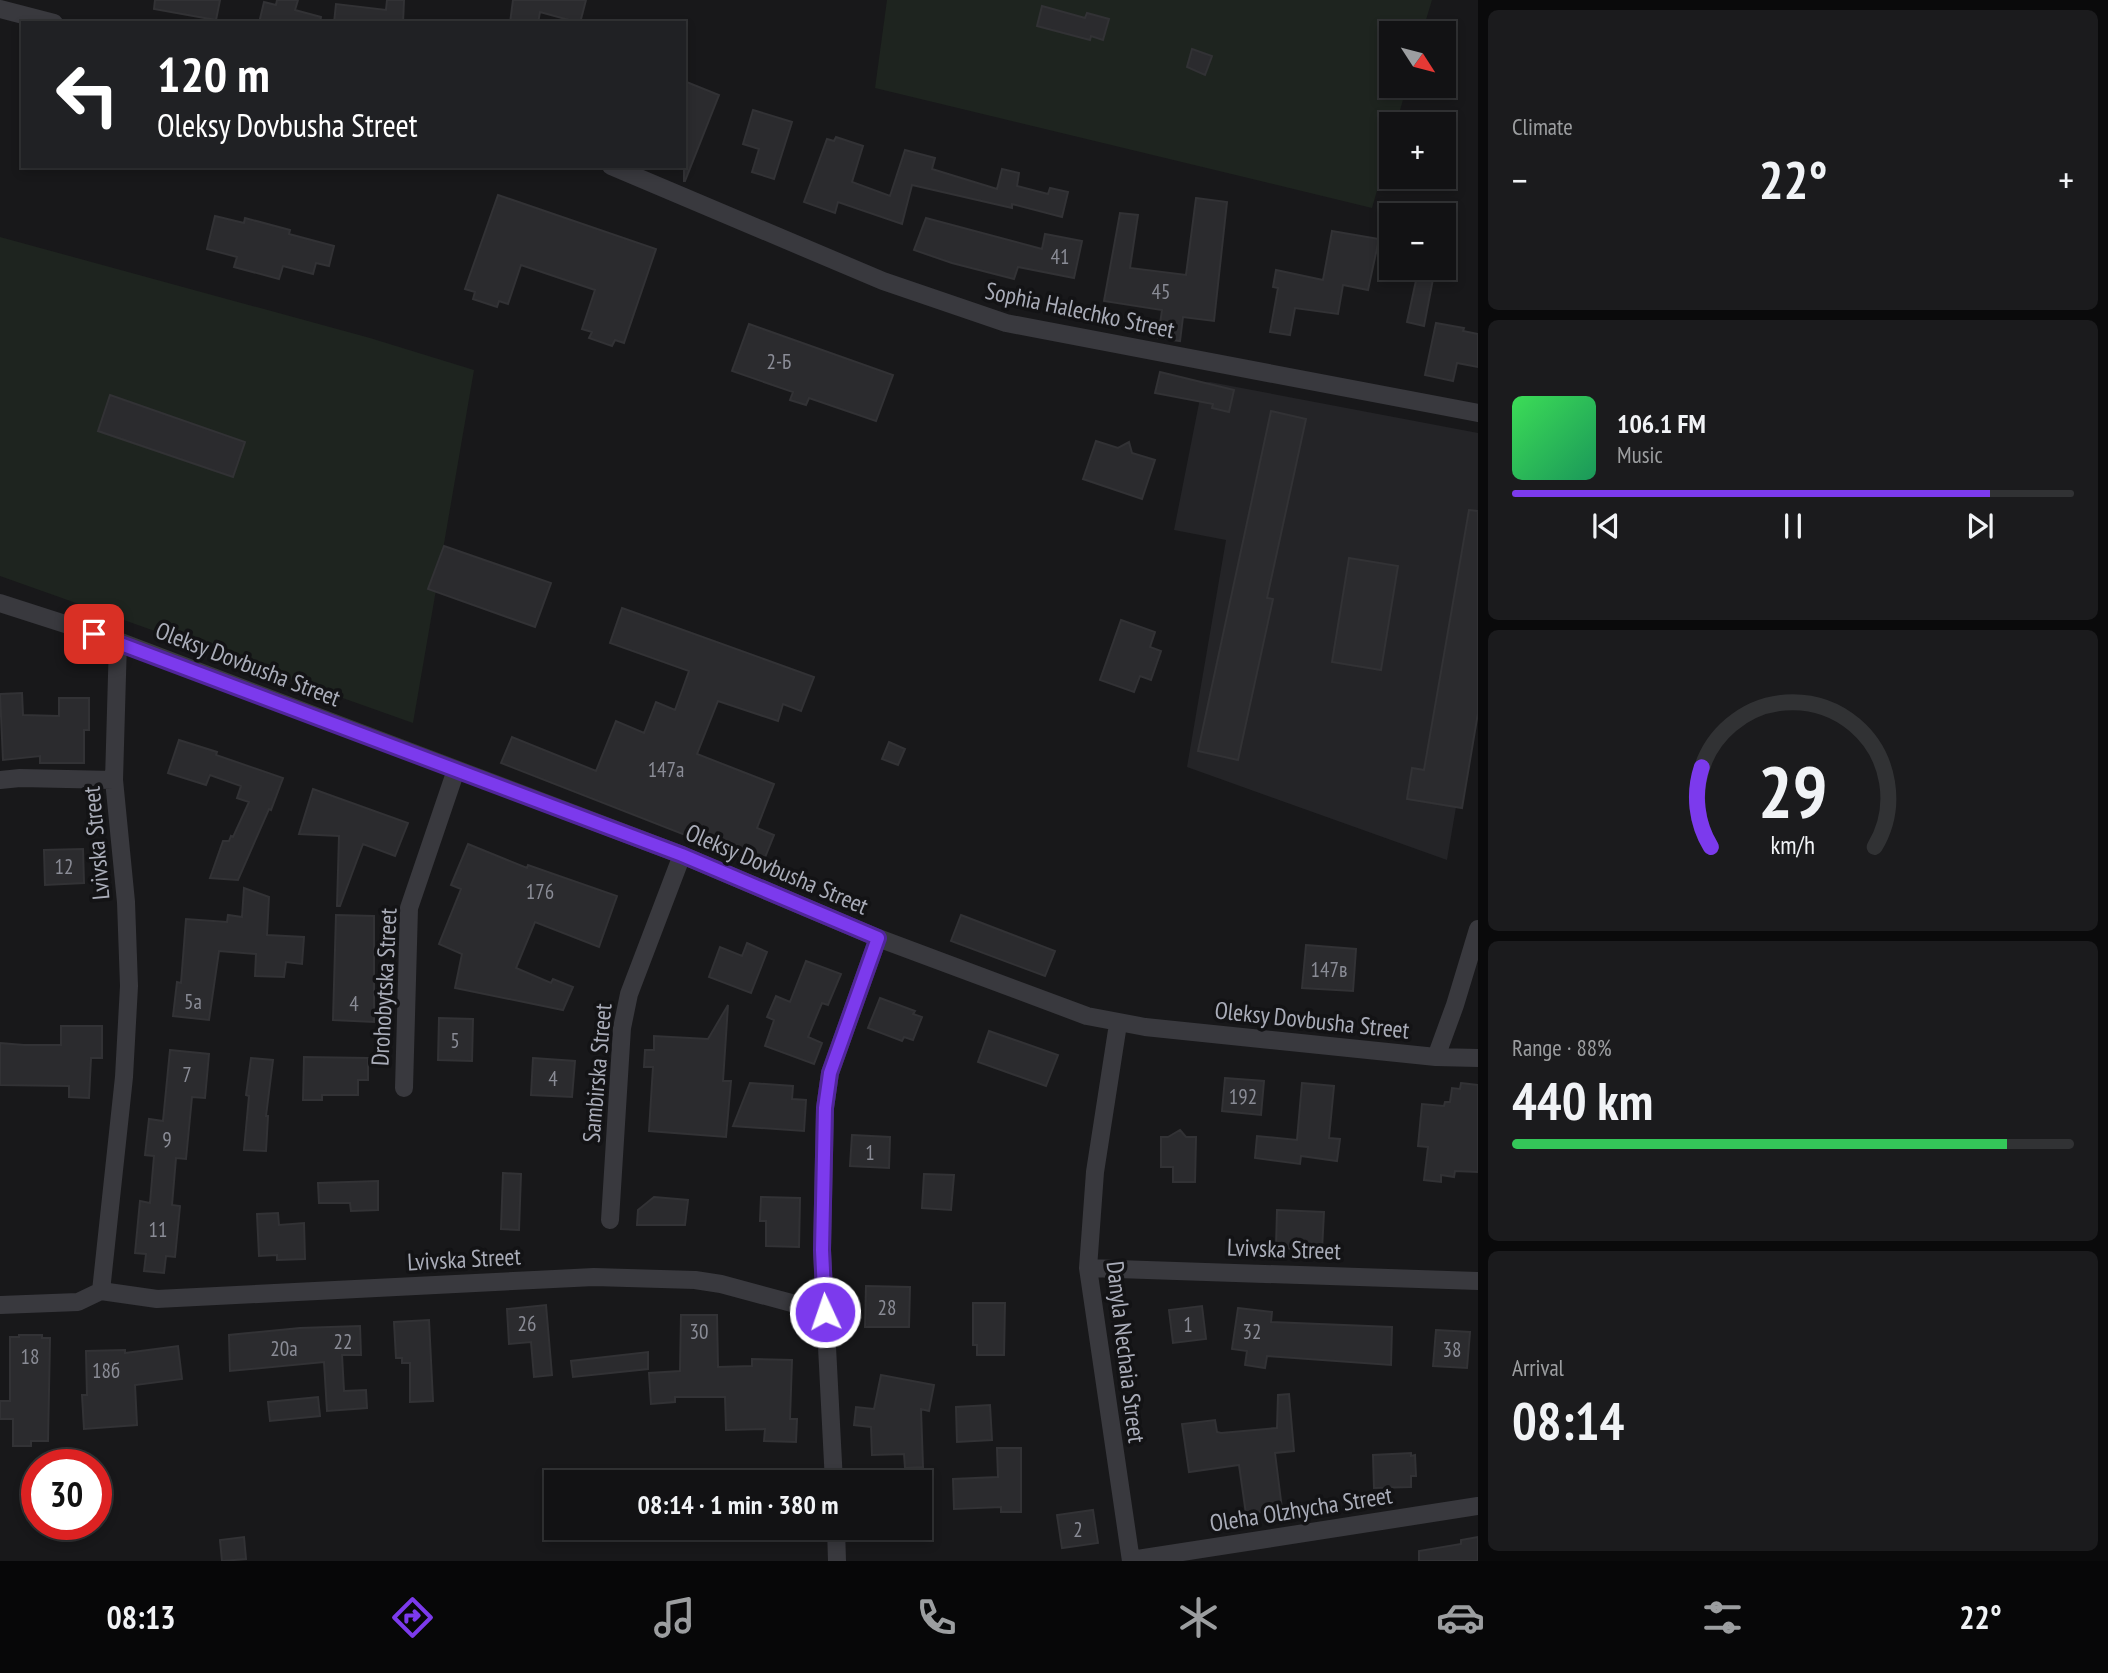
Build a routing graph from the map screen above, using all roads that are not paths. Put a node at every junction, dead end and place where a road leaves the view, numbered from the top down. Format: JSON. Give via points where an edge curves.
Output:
{"nodes":[{"id":1,"x":0,"y":9,"type":"edge"},
{"id":2,"x":46,"y":21,"type":"edge"},
{"id":3,"x":616,"y":168,"type":"edge"},
{"id":4,"x":1478,"y":413,"type":"edge"},
{"id":5,"x":0,"y":603,"type":"edge"},
{"id":6,"x":118,"y":641,"type":"junction"},
{"id":7,"x":456,"y":770,"type":"junction"},
{"id":8,"x":0,"y":780,"type":"edge"},
{"id":9,"x":114,"y":780,"type":"junction"},
{"id":10,"x":682,"y":855,"type":"junction"},
{"id":11,"x":1478,"y":929,"type":"edge"},
{"id":12,"x":878,"y":938,"type":"junction"},
{"id":13,"x":1118,"y":1024,"type":"junction"},
{"id":14,"x":1436,"y":1056,"type":"junction"},
{"id":15,"x":1478,"y":1058,"type":"edge"},
{"id":16,"x":404,"y":1088,"type":"dead end"},
{"id":17,"x":610,"y":1220,"type":"dead end"},
{"id":18,"x":1088,"y":1268,"type":"junction"},
{"id":19,"x":1478,"y":1281,"type":"edge"},
{"id":20,"x":101,"y":1291,"type":"junction"},
{"id":21,"x":0,"y":1305,"type":"edge"},
{"id":22,"x":825,"y":1312,"type":"junction"},
{"id":23,"x":833,"y":1470,"type":"edge"},
{"id":24,"x":1478,"y":1506,"type":"edge"},
{"id":25,"x":836,"y":1540,"type":"edge"},
{"id":26,"x":1131,"y":1560,"type":"edge"},
{"id":27,"x":837,"y":1561,"type":"edge"}],
"edges":[{"from":1,"to":2,"type":"street"},
{"from":3,"to":4,"type":"street","name":"Sophia Halechko Street","via":[[883,281],[1006,323]]},
{"from":5,"to":6,"type":"street","name":"Oleksy Dovbusha Street"},
{"from":6,"to":7,"type":"street","name":"Oleksy Dovbusha Street"},
{"from":6,"to":9,"type":"street","name":"Lvivska Street"},
{"from":7,"to":10,"type":"street","name":"Oleksy Dovbusha Street"},
{"from":7,"to":16,"type":"street","name":"Drohobytska Street","via":[[409,908]]},
{"from":8,"to":9,"type":"street"},
{"from":9,"to":20,"type":"street","name":"Lvivska Street","via":[[129,986]]},
{"from":10,"to":12,"type":"street","name":"Oleksy Dovbusha Street"},
{"from":10,"to":17,"type":"street","name":"Sambirska Street","via":[[624,1017]]},
{"from":11,"to":14,"type":"street"},
{"from":12,"to":13,"type":"street","name":"Oleksy Dovbusha Street"},
{"from":12,"to":22,"type":"street","via":[[830,1073],[825,1108]]},
{"from":13,"to":14,"type":"street","name":"Oleksy Dovbusha Street"},
{"from":13,"to":18,"type":"street","name":"Danyla Nechaia Street","via":[[1095,1172]]},
{"from":14,"to":15,"type":"street","name":"Oleksy Dovbusha Street"},
{"from":18,"to":19,"type":"street","name":"Lvivska Street"},
{"from":18,"to":26,"type":"street","name":"Danyla Nechaia Street"},
{"from":20,"to":21,"type":"street","name":"Lvivska Street","via":[[78,1302]]},
{"from":20,"to":22,"type":"street","name":"Lvivska Street","via":[[157,1299],[594,1277],[708,1282]]},
{"from":22,"to":23,"type":"street"},
{"from":24,"to":26,"type":"street","name":"Oleha Olzhycha Street"},
{"from":25,"to":27,"type":"street"}]}
